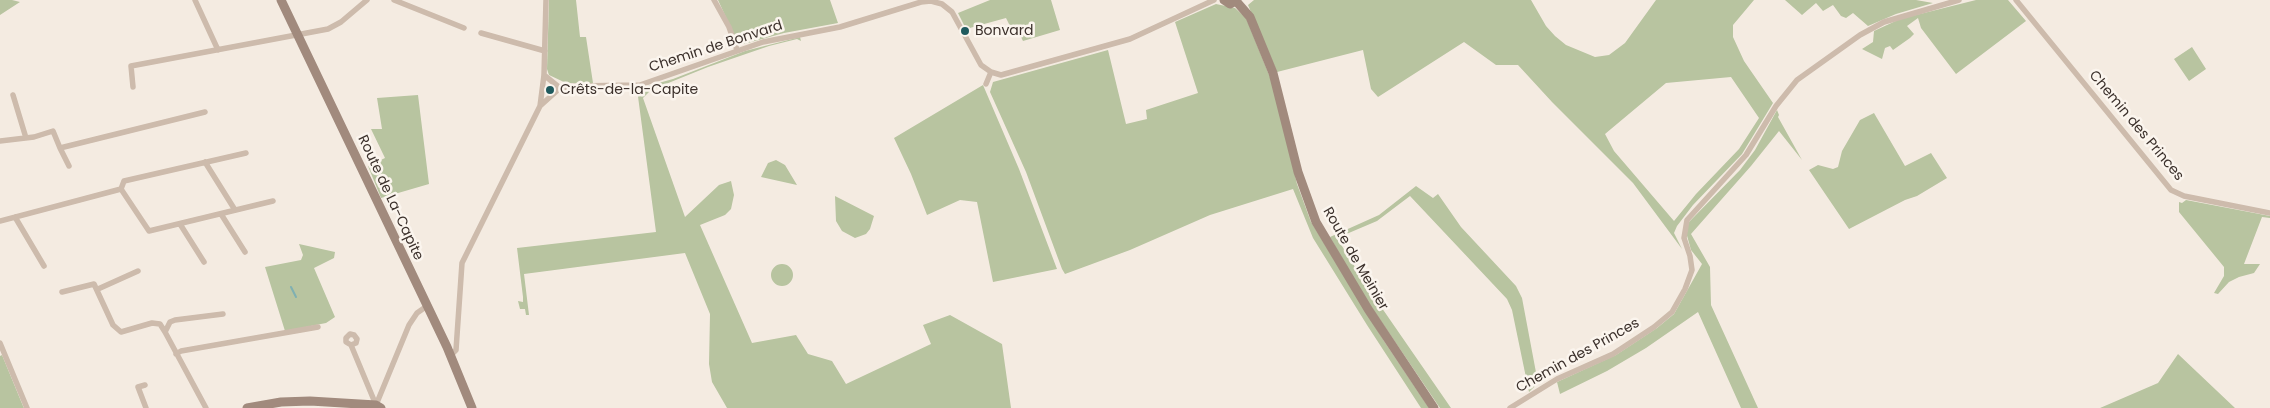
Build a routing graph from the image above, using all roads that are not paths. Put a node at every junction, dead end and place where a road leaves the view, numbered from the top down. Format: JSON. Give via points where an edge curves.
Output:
{"nodes":[{"id":1,"x":195,"y":0,"type":"edge"},
{"id":2,"x":282,"y":0,"type":"edge"},
{"id":3,"x":367,"y":0,"type":"edge"},
{"id":4,"x":394,"y":0,"type":"edge"},
{"id":5,"x":546,"y":0,"type":"edge"},
{"id":6,"x":714,"y":0,"type":"edge"},
{"id":7,"x":1214,"y":0,"type":"edge"},
{"id":8,"x":1224,"y":0,"type":"edge"},
{"id":9,"x":1959,"y":0,"type":"edge"},
{"id":10,"x":2016,"y":0,"type":"edge"},
{"id":11,"x":1237,"y":1,"type":"edge"},
{"id":12,"x":464,"y":28,"type":"dead end"},
{"id":13,"x":481,"y":33,"type":"dead end"},
{"id":14,"x":298,"y":36,"type":"junction"},
{"id":15,"x":218,"y":50,"type":"junction"},
{"id":16,"x":737,"y":50,"type":"junction"},
{"id":17,"x":545,"y":51,"type":"junction"},
{"id":18,"x":991,"y":72,"type":"junction"},
{"id":19,"x":544,"y":75,"type":"junction"},
{"id":20,"x":986,"y":84,"type":"dead end"},
{"id":21,"x":133,"y":86,"type":"dead end"},
{"id":22,"x":560,"y":88,"type":"junction"},
{"id":23,"x":13,"y":95,"type":"dead end"},
{"id":24,"x":540,"y":106,"type":"junction"},
{"id":25,"x":205,"y":112,"type":"dead end"},
{"id":26,"x":26,"y":138,"type":"junction"},
{"id":27,"x":0,"y":141,"type":"edge"},
{"id":28,"x":60,"y":148,"type":"junction"},
{"id":29,"x":246,"y":152,"type":"dead end"},
{"id":30,"x":205,"y":162,"type":"junction"},
{"id":31,"x":69,"y":166,"type":"dead end"},
{"id":32,"x":121,"y":189,"type":"junction"},
{"id":33,"x":273,"y":201,"type":"dead end"},
{"id":34,"x":235,"y":210,"type":"junction"},
{"id":35,"x":2270,"y":213,"type":"edge"},
{"id":36,"x":221,"y":214,"type":"junction"},
{"id":37,"x":15,"y":217,"type":"junction"},
{"id":38,"x":0,"y":221,"type":"edge"},
{"id":39,"x":180,"y":224,"type":"junction"},
{"id":40,"x":245,"y":252,"type":"dead end"},
{"id":41,"x":204,"y":262,"type":"dead end"},
{"id":42,"x":44,"y":266,"type":"dead end"},
{"id":43,"x":138,"y":271,"type":"dead end"},
{"id":44,"x":92,"y":278,"type":"dead end"},
{"id":45,"x":96,"y":287,"type":"junction"},
{"id":46,"x":62,"y":292,"type":"dead end"},
{"id":47,"x":427,"y":306,"type":"junction"},
{"id":48,"x":223,"y":314,"type":"dead end"},
{"id":49,"x":318,"y":327,"type":"dead end"},
{"id":50,"x":165,"y":332,"type":"junction"},
{"id":51,"x":0,"y":343,"type":"edge"},
{"id":52,"x":351,"y":345,"type":"dead end"},
{"id":53,"x":176,"y":354,"type":"junction"},
{"id":54,"x":450,"y":356,"type":"junction"},
{"id":55,"x":145,"y":385,"type":"dead end"},
{"id":56,"x":378,"y":406,"type":"edge"},
{"id":57,"x":27,"y":408,"type":"edge"},
{"id":58,"x":146,"y":408,"type":"edge"},
{"id":59,"x":206,"y":408,"type":"edge"},
{"id":60,"x":247,"y":408,"type":"edge"},
{"id":61,"x":472,"y":408,"type":"edge"},
{"id":62,"x":1434,"y":408,"type":"edge"},
{"id":63,"x":1510,"y":408,"type":"edge"}],
"edges":[{"from":1,"to":15,"type":"street"},
{"from":2,"to":14,"type":"street","name":"Route de La-Capite"},
{"from":3,"to":14,"type":"street","via":[[332,27]]},
{"from":4,"to":12,"type":"street"},
{"from":5,"to":17,"type":"street"},
{"from":6,"to":16,"type":"street"},
{"from":7,"to":18,"type":"street","via":[[1130,40],[1008,74]]},
{"from":8,"to":11,"type":"street","via":[[1230,4]]},
{"from":9,"to":63,"type":"street","name":"Chemin des Princes","via":[[1884,22],[1797,80],[1776,106],[1746,156],[1687,220],[1684,238],[1692,270],[1686,289],[1672,312],[1612,354],[1557,379]]},
{"from":10,"to":35,"type":"street","name":"Chemin des Princes","via":[[2171,190],[2184,196]]},
{"from":11,"to":62,"type":"street","name":"Route de Meinier","via":[[1250,17],[1273,73],[1298,172],[1316,222],[1368,309]]},
{"from":13,"to":17,"type":"street"},
{"from":14,"to":15,"type":"street"},
{"from":14,"to":47,"type":"street","name":"Route de La-Capite"},
{"from":15,"to":21,"type":"street","via":[[131,66]]},
{"from":16,"to":18,"type":"street","name":"Chemin de Bonvard","via":[[855,23],[931,1],[952,12],[976,60]]},
{"from":16,"to":22,"type":"street","name":"Chemin de Bonvard","via":[[640,85]]},
{"from":17,"to":19,"type":"street"},
{"from":18,"to":20,"type":"street"},
{"from":19,"to":22,"type":"street"},
{"from":19,"to":24,"type":"street"},
{"from":22,"to":24,"type":"street"},
{"from":23,"to":26,"type":"street"},
{"from":24,"to":54,"type":"street","via":[[462,263],[456,350]]},
{"from":25,"to":28,"type":"street"},
{"from":26,"to":27,"type":"street"},
{"from":26,"to":28,"type":"street","via":[[53,131]]},
{"from":28,"to":31,"type":"street"},
{"from":29,"to":30,"type":"street"},
{"from":30,"to":32,"type":"street","via":[[124,181]]},
{"from":30,"to":34,"type":"street"},
{"from":32,"to":37,"type":"street"},
{"from":32,"to":39,"type":"street","via":[[148,231]]},
{"from":33,"to":34,"type":"street"},
{"from":34,"to":36,"type":"street"},
{"from":36,"to":39,"type":"street"},
{"from":36,"to":40,"type":"street"},
{"from":37,"to":38,"type":"street"},
{"from":37,"to":42,"type":"street"},
{"from":39,"to":41,"type":"street"},
{"from":43,"to":45,"type":"street"},
{"from":44,"to":45,"type":"street"},
{"from":45,"to":46,"type":"street"},
{"from":45,"to":50,"type":"street","via":[[118,331],[152,322],[160,324]]},
{"from":47,"to":54,"type":"street","name":"Route de La-Capite"},
{"from":47,"to":56,"type":"street","via":[[409,324]]},
{"from":48,"to":50,"type":"street","via":[[175,320]]},
{"from":49,"to":53,"type":"street"},
{"from":50,"to":53,"type":"street"},
{"from":51,"to":57,"type":"street"},
{"from":52,"to":56,"type":"street"},
{"from":53,"to":59,"type":"street"},
{"from":54,"to":61,"type":"street","name":"Route de La-Capite"},
{"from":55,"to":58,"type":"street","via":[[138,387]]},
{"from":56,"to":60,"type":"street","via":[[310,401]]}]}
